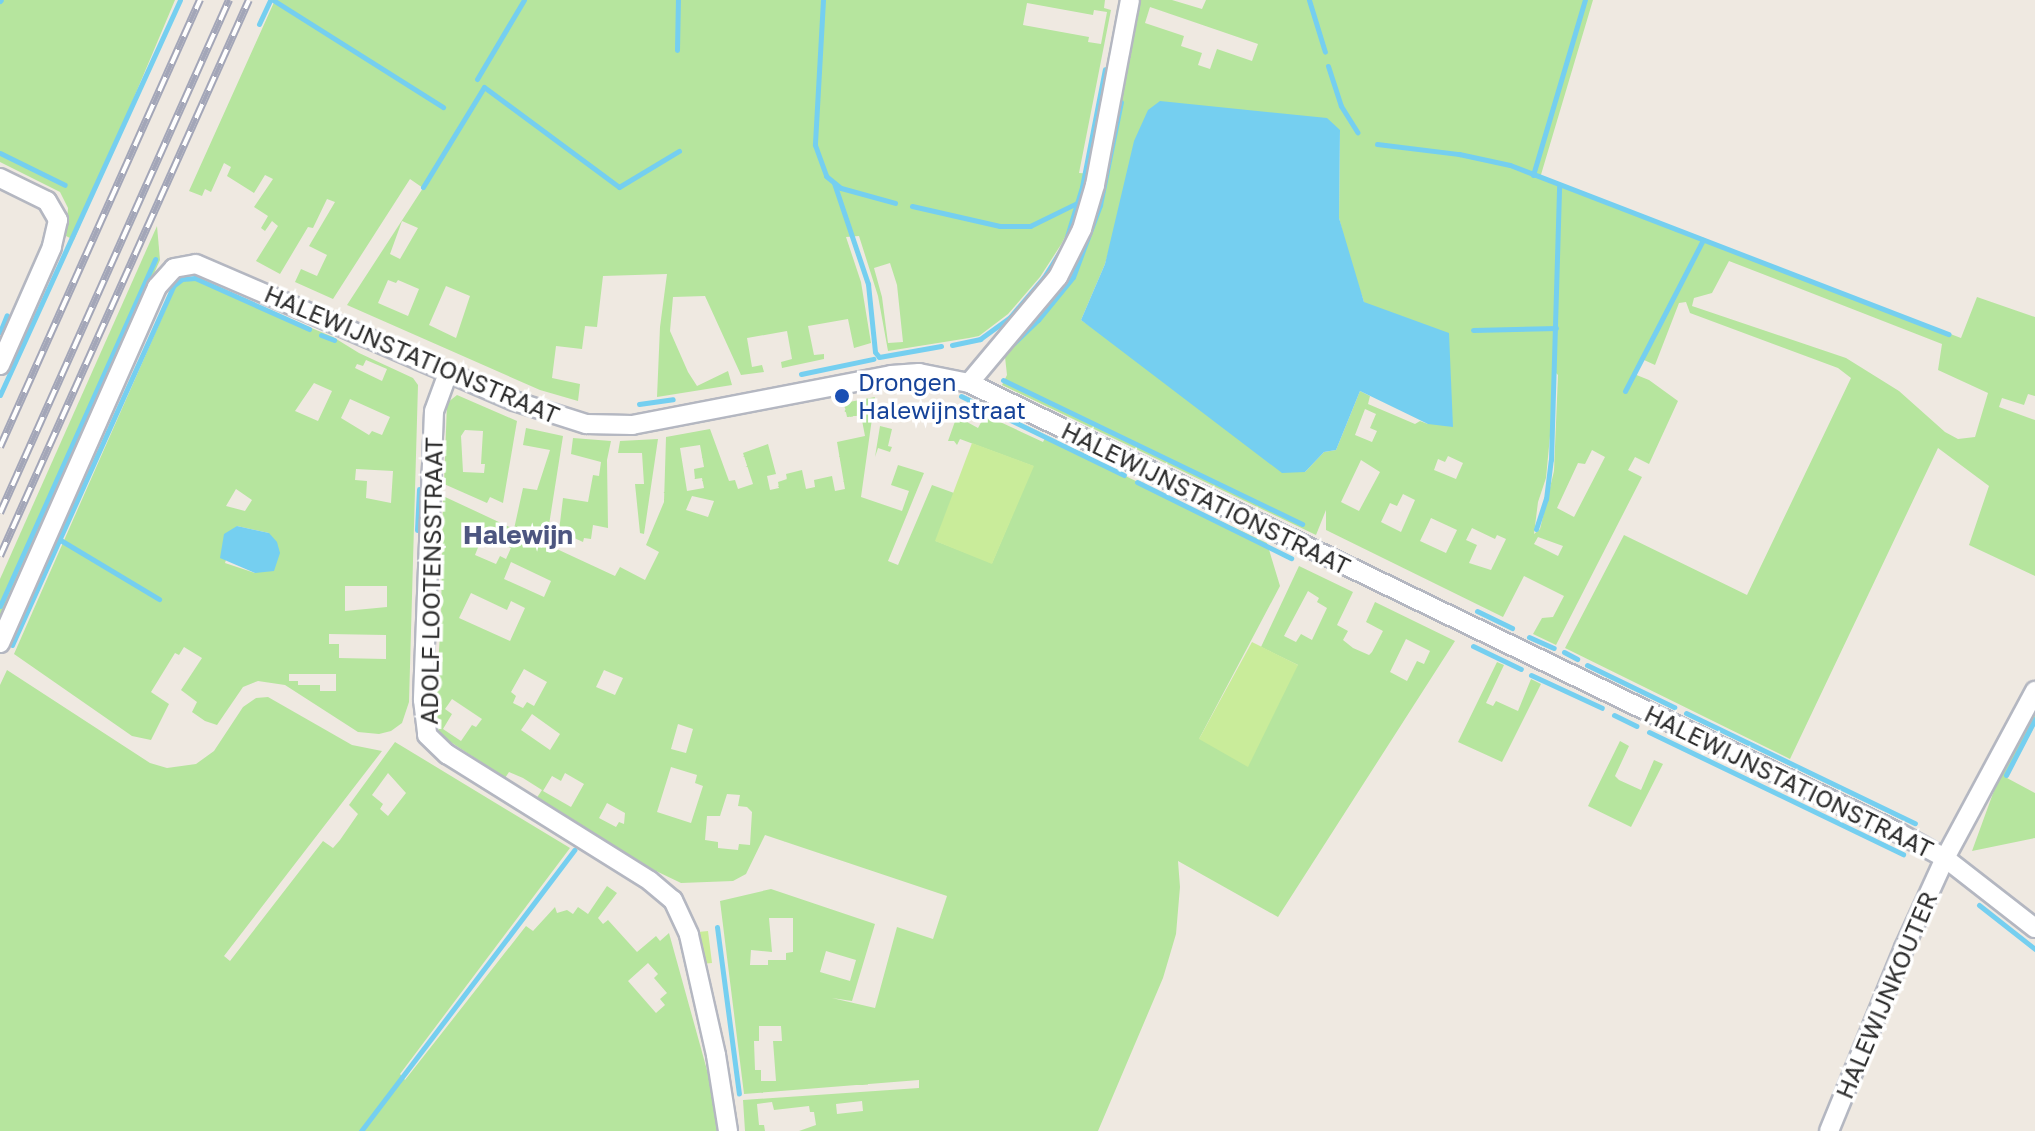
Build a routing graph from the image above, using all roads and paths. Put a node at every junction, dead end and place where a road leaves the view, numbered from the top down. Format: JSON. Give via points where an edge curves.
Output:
{"nodes":[{"id":1,"x":1130,"y":0,"type":"edge"},
{"id":2,"x":0,"y":178,"type":"edge"},
{"id":3,"x":0,"y":365,"type":"edge"},
{"id":4,"x":448,"y":373,"type":"junction"},
{"id":5,"x":969,"y":383,"type":"junction"},
{"id":6,"x":0,"y":643,"type":"edge"},
{"id":7,"x":2035,"y":691,"type":"edge"},
{"id":8,"x":1945,"y":858,"type":"junction"},
{"id":9,"x":2035,"y":928,"type":"edge"},
{"id":10,"x":728,"y":1131,"type":"edge"},
{"id":11,"x":1829,"y":1131,"type":"edge"}],
"edges":[{"from":1,"to":5,"type":"street","via":[[1082,229],[1058,277]]},
{"from":2,"to":3,"type":"street","via":[[47,201],[58,220],[52,247]]},
{"from":4,"to":5,"type":"street","name":"HALEWIJNSTATIONSTRAAT","via":[[559,418],[607,425],[891,375],[919,373]]},
{"from":4,"to":6,"type":"street","name":"HALEWIJNSTATIONSTRAAT","via":[[211,268],[174,268],[157,287]]},
{"from":4,"to":10,"type":"street","name":"ADOLF LOOTENSSTRAAT","via":[[434,411],[423,700],[427,735],[447,754],[673,900],[689,935]]},
{"from":5,"to":8,"type":"street","name":"HALEWIJNSTATIONSTRAAT"},
{"from":7,"to":8,"type":"street","name":"HALEWIJNKOUTER"},
{"from":8,"to":9,"type":"street","name":"HALEWIJNSTATIONSTRAAT"},
{"from":8,"to":11,"type":"street","name":"HALEWIJNKOUTER"}]}
